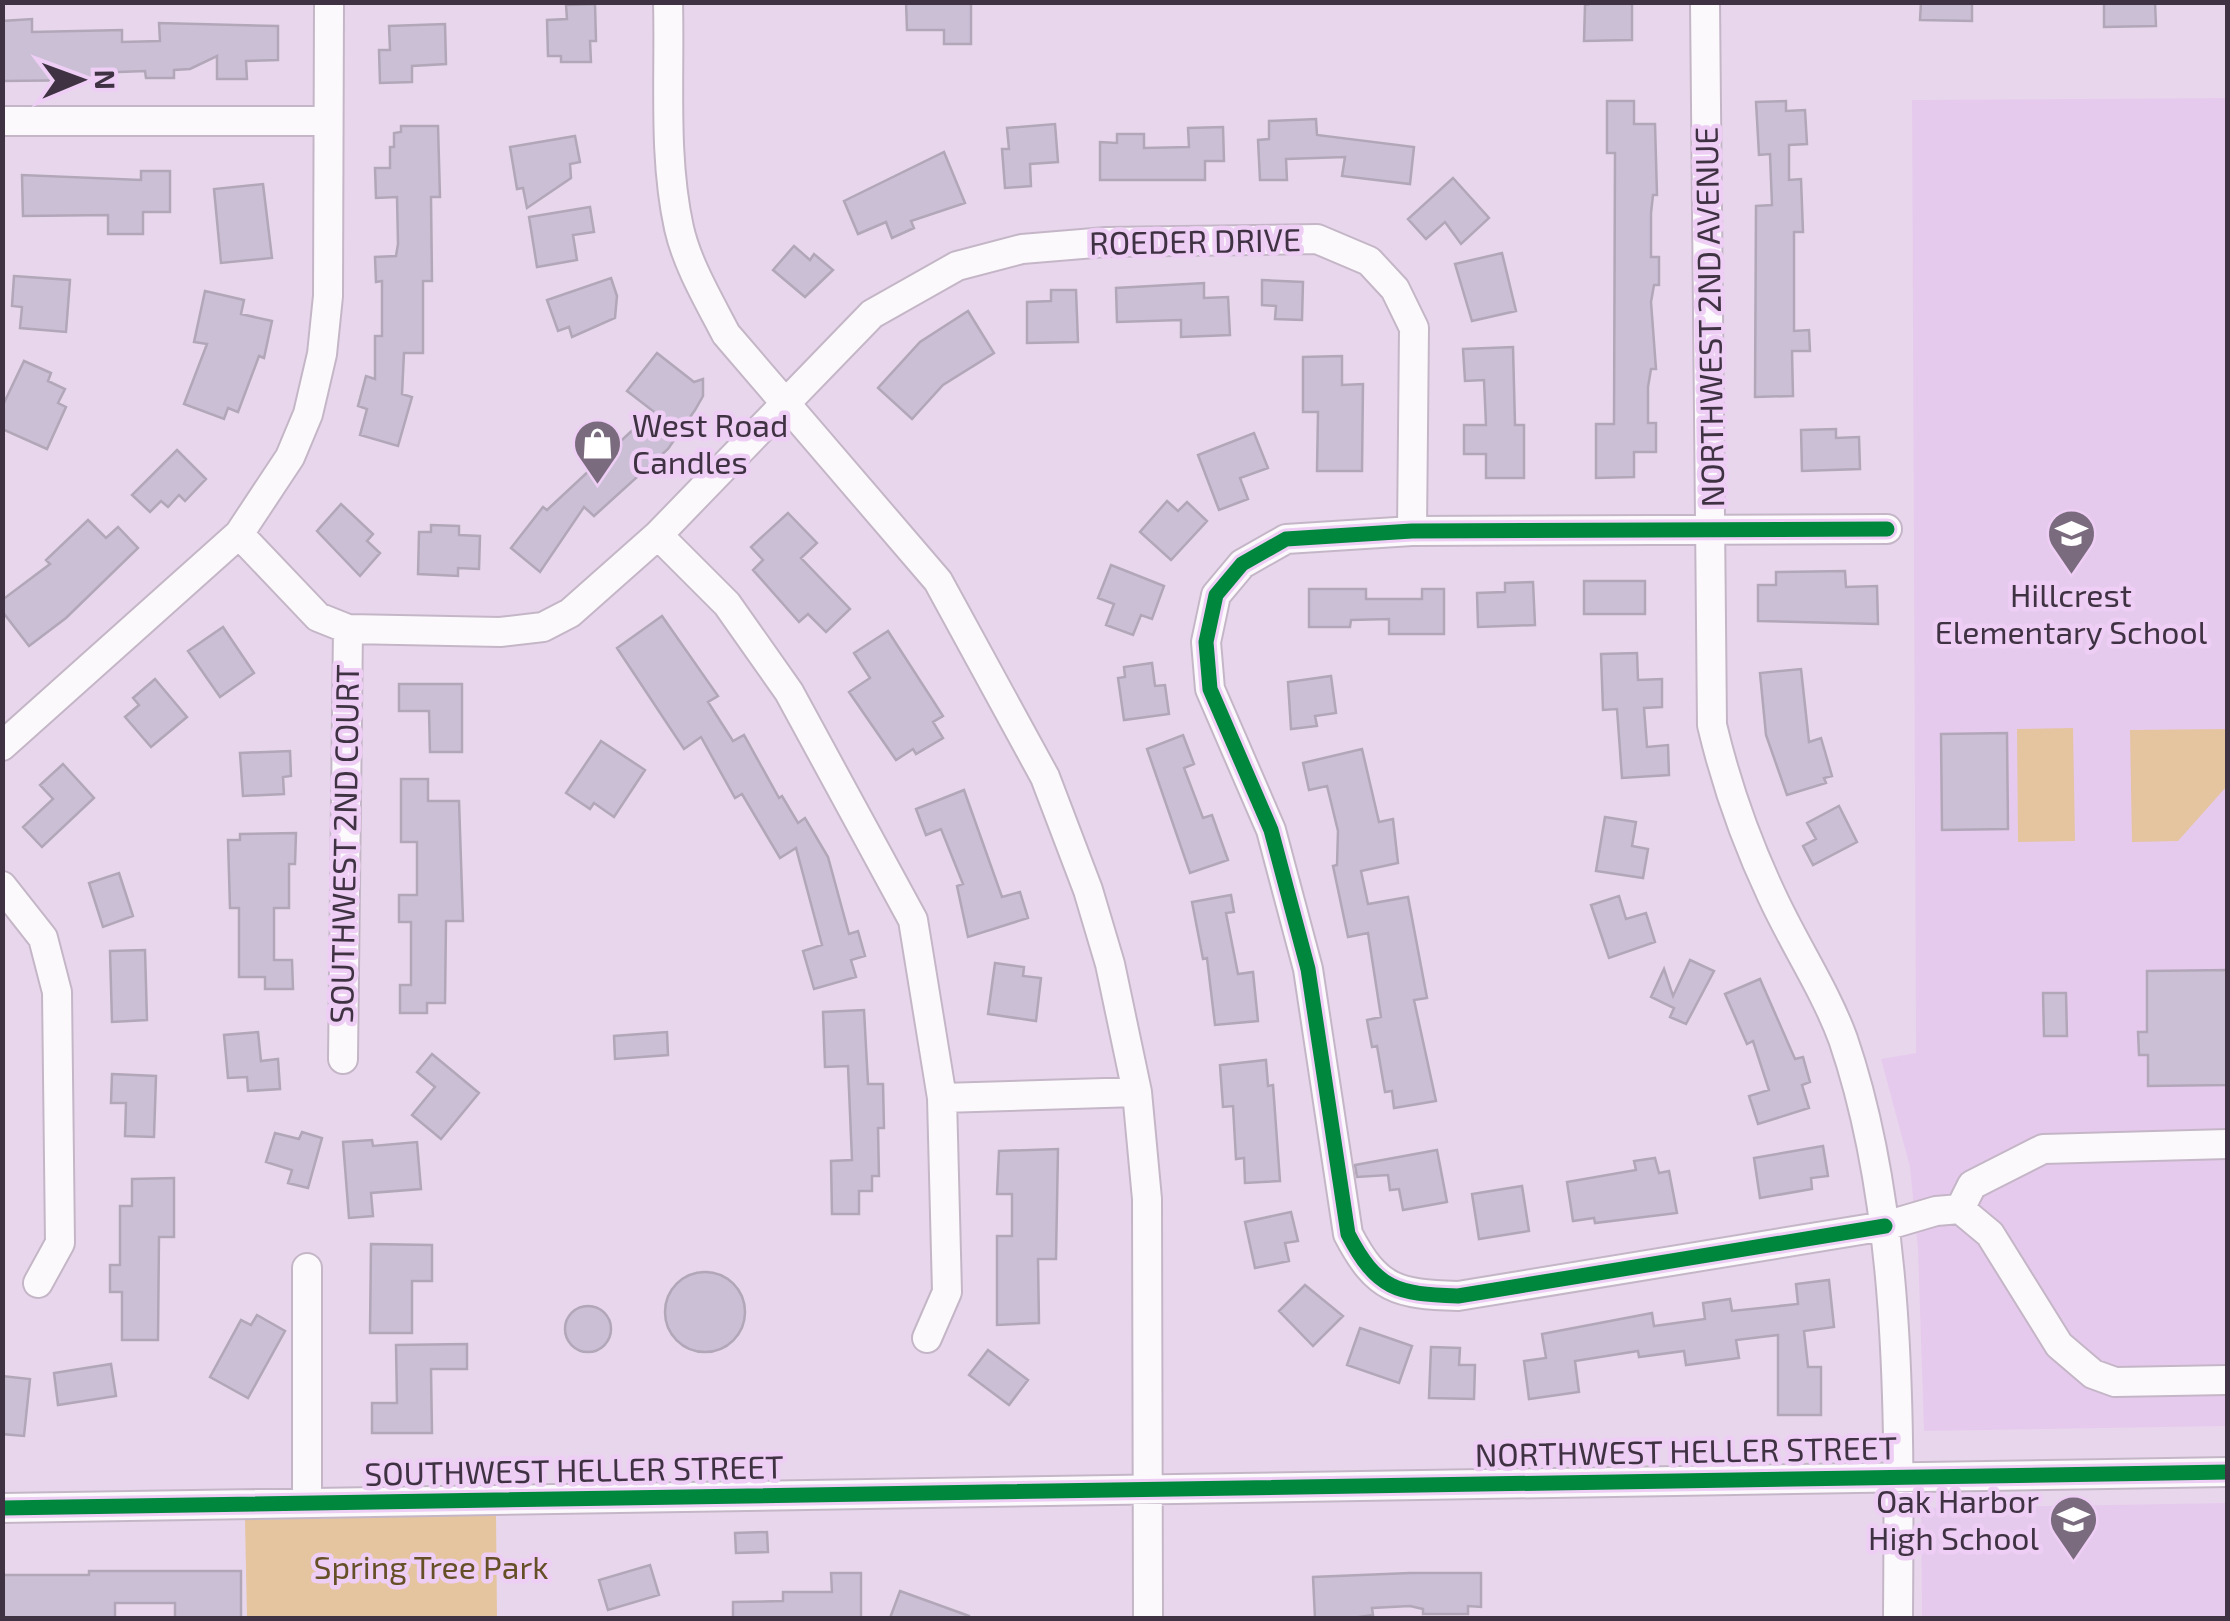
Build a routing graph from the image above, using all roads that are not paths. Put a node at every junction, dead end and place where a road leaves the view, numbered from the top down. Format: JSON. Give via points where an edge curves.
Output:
{"nodes":[{"id":1,"x":329,"y":2,"type":"edge"},
{"id":2,"x":668,"y":2,"type":"edge"},
{"id":3,"x":1704,"y":2,"type":"edge"},
{"id":4,"x":2,"y":121,"type":"edge"},
{"id":5,"x":326,"y":122,"type":"junction"},
{"id":6,"x":787,"y":406,"type":"junction"},
{"id":7,"x":1714,"y":529,"type":"junction"},
{"id":8,"x":1887,"y":529,"type":"dead end"},
{"id":9,"x":1412,"y":532,"type":"junction"},
{"id":10,"x":239,"y":534,"type":"junction"},
{"id":11,"x":658,"y":536,"type":"junction"},
{"id":12,"x":348,"y":629,"type":"junction"},
{"id":13,"x":2,"y":746,"type":"edge"},
{"id":14,"x":2,"y":886,"type":"edge"},
{"id":15,"x":343,"y":1059,"type":"dead end"},
{"id":16,"x":1137,"y":1092,"type":"junction"},
{"id":17,"x":942,"y":1098,"type":"junction"},
{"id":18,"x":2228,"y":1144,"type":"edge"},
{"id":19,"x":1960,"y":1209,"type":"junction"},
{"id":20,"x":1886,"y":1226,"type":"junction"},
{"id":21,"x":307,"y":1268,"type":"dead end"},
{"id":22,"x":38,"y":1283,"type":"dead end"},
{"id":23,"x":928,"y":1338,"type":"dead end"},
{"id":24,"x":2228,"y":1380,"type":"edge"},
{"id":25,"x":2228,"y":1472,"type":"edge"},
{"id":26,"x":1899,"y":1476,"type":"junction"},
{"id":27,"x":1146,"y":1489,"type":"junction"},
{"id":28,"x":306,"y":1502,"type":"junction"},
{"id":29,"x":2,"y":1508,"type":"edge"},
{"id":30,"x":1148,"y":1618,"type":"edge"},
{"id":31,"x":1898,"y":1618,"type":"edge"}],
"edges":[{"from":1,"to":5,"type":"street"},
{"from":2,"to":6,"type":"street","via":[[671,173],[679,231],[726,334]]},
{"from":3,"to":7,"type":"street","name":"NORTHWEST 2ND AVENUE"},
{"from":4,"to":5,"type":"street"},
{"from":5,"to":10,"type":"street","via":[[322,354],[290,457]]},
{"from":6,"to":9,"type":"street","name":"ROEDER DRIVE","via":[[872,314],[956,266],[1022,249],[1106,242],[1317,239],[1369,260],[1395,289],[1414,328]]},
{"from":6,"to":11,"type":"street","name":"ROEDER DRIVE"},
{"from":6,"to":16,"type":"street","via":[[938,581],[1045,778],[1110,964]]},
{"from":7,"to":8,"type":"street"},
{"from":7,"to":9,"type":"street"},
{"from":7,"to":20,"type":"street","name":"NORTHWEST 2ND AVENUE","via":[[1712,724],[1726,782],[1771,895],[1841,1034],[1866,1114]]},
{"from":9,"to":20,"type":"street","via":[[1286,539],[1242,564],[1216,595],[1206,642],[1210,689],[1271,830],[1308,969],[1348,1234],[1366,1268],[1406,1293],[1458,1296]]},
{"from":10,"to":12,"type":"street","via":[[318,617]]},
{"from":10,"to":13,"type":"street"},
{"from":11,"to":12,"type":"street","name":"ROEDER DRIVE","via":[[570,613],[543,628]]},
{"from":11,"to":17,"type":"street","via":[[727,604],[789,692],[913,920]]},
{"from":12,"to":15,"type":"street","name":"SOUTHWEST 2ND COURT"},
{"from":14,"to":22,"type":"street","via":[[43,938],[58,992],[60,1243]]},
{"from":16,"to":17,"type":"street"},
{"from":16,"to":27,"type":"street","via":[[1148,1199]]},
{"from":17,"to":23,"type":"street","via":[[947,1292]]},
{"from":18,"to":19,"type":"street","via":[[2043,1149],[1972,1185]]},
{"from":19,"to":20,"type":"street"},
{"from":19,"to":24,"type":"street","via":[[1990,1234],[2059,1346],[2094,1374],[2115,1382]]},
{"from":20,"to":26,"type":"street","name":"NORTHWEST 2ND AVENUE"},
{"from":21,"to":28,"type":"street"},
{"from":25,"to":26,"type":"street","name":"NORTHWEST HELLER STREET"},
{"from":26,"to":27,"type":"street","name":"NORTHWEST HELLER STREET"},
{"from":26,"to":31,"type":"street","name":"NORTHWEST 2ND AVENUE"},
{"from":27,"to":28,"type":"street","name":"SOUTHWEST HELLER STREET"},
{"from":27,"to":30,"type":"street"},
{"from":28,"to":29,"type":"street","name":"SOUTHWEST HELLER STREET"}]}
